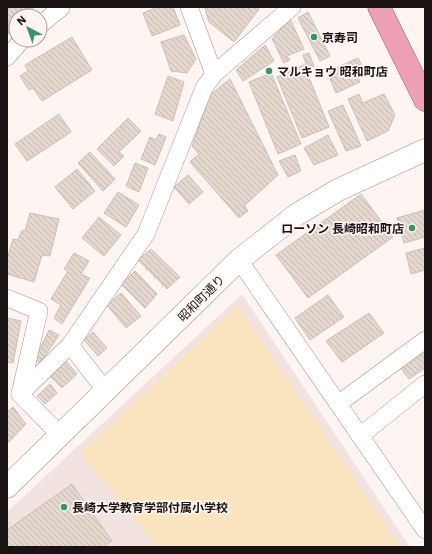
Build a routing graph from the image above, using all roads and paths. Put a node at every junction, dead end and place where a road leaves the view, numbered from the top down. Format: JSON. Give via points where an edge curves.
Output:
{"nodes":[{"id":1,"x":59,"y":7,"type":"edge"},
{"id":2,"x":189,"y":7,"type":"edge"},
{"id":3,"x":292,"y":7,"type":"edge"},
{"id":4,"x":379,"y":7,"type":"edge"},
{"id":5,"x":48,"y":18,"type":"edge"},
{"id":6,"x":15,"y":48,"type":"edge"},
{"id":7,"x":7,"y":57,"type":"edge"},
{"id":8,"x":214,"y":74,"type":"junction"},
{"id":9,"x":425,"y":100,"type":"edge"},
{"id":10,"x":425,"y":150,"type":"edge"},
{"id":11,"x":239,"y":260,"type":"junction"},
{"id":12,"x":7,"y":298,"type":"edge"},
{"id":13,"x":425,"y":340,"type":"edge"},
{"id":14,"x":70,"y":345,"type":"junction"},
{"id":15,"x":425,"y":384,"type":"edge"},
{"id":16,"x":106,"y":391,"type":"junction"},
{"id":17,"x":20,"y":394,"type":"junction"},
{"id":18,"x":338,"y":404,"type":"junction"},
{"id":19,"x":60,"y":435,"type":"junction"},
{"id":20,"x":360,"y":436,"type":"junction"},
{"id":21,"x":7,"y":487,"type":"edge"},
{"id":22,"x":425,"y":530,"type":"edge"}],
"edges":[{"from":1,"to":5,"type":"street","via":[[61,8]]},
{"from":2,"to":8,"type":"street"},
{"from":3,"to":8,"type":"street"},
{"from":4,"to":9,"type":"main road"},
{"from":6,"to":7,"type":"street"},
{"from":8,"to":14,"type":"street","via":[[204,88],[146,234]]},
{"from":10,"to":11,"type":"street","name":"昭和町通り","via":[[338,190],[296,215]]},
{"from":11,"to":16,"type":"street","name":"昭和町通り"},
{"from":11,"to":18,"type":"street"},
{"from":12,"to":17,"type":"street","via":[[39,311]]},
{"from":13,"to":18,"type":"street"},
{"from":14,"to":16,"type":"street"},
{"from":14,"to":17,"type":"street"},
{"from":15,"to":20,"type":"street"},
{"from":16,"to":19,"type":"street","name":"昭和町通り"},
{"from":17,"to":19,"type":"street"},
{"from":18,"to":20,"type":"street"},
{"from":19,"to":21,"type":"street","name":"昭和町通り"},
{"from":20,"to":22,"type":"street"}]}
